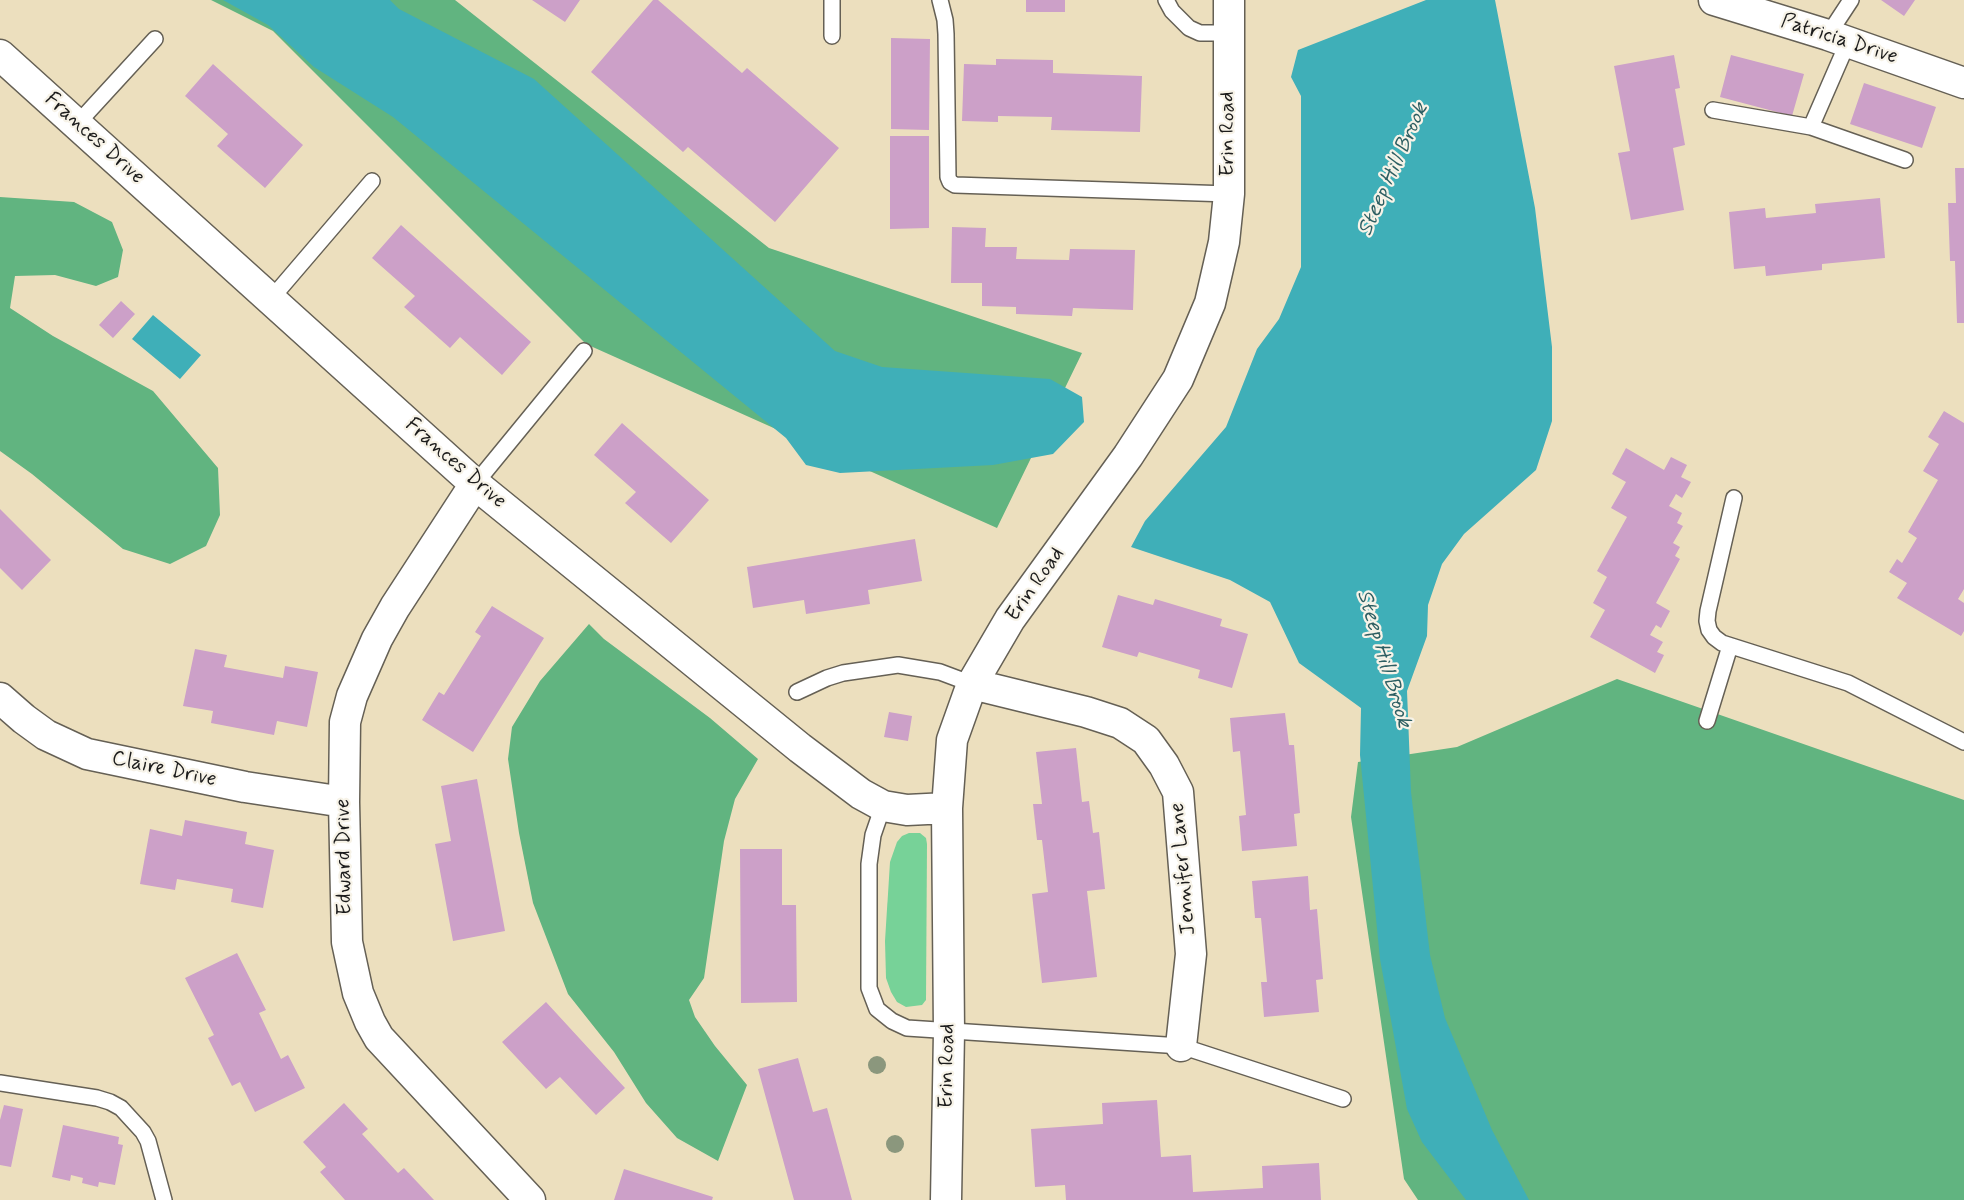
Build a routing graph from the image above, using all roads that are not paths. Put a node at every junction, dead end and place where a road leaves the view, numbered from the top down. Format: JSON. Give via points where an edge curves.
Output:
{"nodes":[{"id":1,"x":832,"y":0,"type":"edge"},
{"id":2,"x":940,"y":0,"type":"edge"},
{"id":3,"x":1166,"y":0,"type":"edge"},
{"id":4,"x":1229,"y":0,"type":"edge"},
{"id":5,"x":1714,"y":0,"type":"edge"},
{"id":6,"x":1851,"y":0,"type":"edge"},
{"id":7,"x":1229,"y":33,"type":"junction"},
{"id":8,"x":832,"y":36,"type":"dead end"},
{"id":9,"x":155,"y":39,"type":"dead end"},
{"id":10,"x":1838,"y":39,"type":"junction"},
{"id":11,"x":0,"y":55,"type":"edge"},
{"id":12,"x":1964,"y":83,"type":"edge"},
{"id":13,"x":1713,"y":110,"type":"dead end"},
{"id":14,"x":77,"y":124,"type":"junction"},
{"id":15,"x":1811,"y":127,"type":"junction"},
{"id":16,"x":1905,"y":160,"type":"dead end"},
{"id":17,"x":372,"y":181,"type":"dead end"},
{"id":18,"x":1229,"y":194,"type":"junction"},
{"id":19,"x":271,"y":299,"type":"junction"},
{"id":20,"x":584,"y":351,"type":"dead end"},
{"id":21,"x":475,"y":484,"type":"junction"},
{"id":22,"x":1734,"y":498,"type":"dead end"},
{"id":23,"x":1730,"y":646,"type":"junction"},
{"id":24,"x":972,"y":684,"type":"junction"},
{"id":25,"x":797,"y":692,"type":"dead end"},
{"id":26,"x":0,"y":698,"type":"edge"},
{"id":27,"x":1707,"y":721,"type":"dead end"},
{"id":28,"x":1964,"y":742,"type":"edge"},
{"id":29,"x":344,"y":802,"type":"junction"},
{"id":30,"x":883,"y":806,"type":"junction"},
{"id":31,"x":947,"y":808,"type":"junction"},
{"id":32,"x":949,"y":1032,"type":"junction"},
{"id":33,"x":1180,"y":1046,"type":"junction"},
{"id":34,"x":0,"y":1083,"type":"edge"},
{"id":35,"x":1343,"y":1099,"type":"dead end"},
{"id":36,"x":164,"y":1200,"type":"edge"},
{"id":37,"x":530,"y":1200,"type":"edge"},
{"id":38,"x":946,"y":1200,"type":"edge"}],
"edges":[{"from":1,"to":8,"type":"lane"},
{"from":2,"to":18,"type":"lane","via":[[946,34],[950,182]]},
{"from":3,"to":7,"type":"lane","via":[[1189,28],[1200,33]]},
{"from":4,"to":7,"type":"street","name":"Erin Road"},
{"from":5,"to":10,"type":"street","name":"Patricia Drive"},
{"from":6,"to":10,"type":"lane"},
{"from":7,"to":18,"type":"street","name":"Erin Road"},
{"from":9,"to":14,"type":"lane"},
{"from":10,"to":12,"type":"street","name":"Patricia Drive"},
{"from":10,"to":15,"type":"lane"},
{"from":11,"to":14,"type":"street","name":"Frances Drive"},
{"from":13,"to":15,"type":"lane"},
{"from":14,"to":19,"type":"street","name":"Frances Drive"},
{"from":15,"to":16,"type":"lane"},
{"from":17,"to":19,"type":"lane"},
{"from":18,"to":24,"type":"street","name":"Erin Road","via":[[1224,242],[1210,303],[1178,379],[1128,456],[1010,619]]},
{"from":19,"to":21,"type":"street","name":"Frances Drive"},
{"from":20,"to":21,"type":"lane"},
{"from":21,"to":29,"type":"street","name":"Edward Drive","via":[[395,607],[362,671],[345,722]]},
{"from":21,"to":30,"type":"street","name":"Frances Drive","via":[[800,748]]},
{"from":22,"to":23,"type":"lane","via":[[1707,621],[1714,637]]},
{"from":23,"to":27,"type":"lane"},
{"from":23,"to":28,"type":"lane","via":[[1848,683]]},
{"from":24,"to":25,"type":"lane","via":[[940,672],[898,665],[827,678]]},
{"from":24,"to":31,"type":"street","name":"Erin Road","via":[[952,740]]},
{"from":24,"to":33,"type":"street","name":"Jennifer Lane","via":[[1120,723],[1146,740],[1164,765],[1178,792],[1191,954]]},
{"from":26,"to":29,"type":"street","name":"Claire Drive","via":[[46,735],[87,754],[245,787]]},
{"from":29,"to":37,"type":"street","name":"Edward Drive","via":[[347,942],[358,993],[370,1022],[379,1038]]},
{"from":30,"to":31,"type":"street","name":"Frances Drive","via":[[907,810]]},
{"from":30,"to":32,"type":"lane","via":[[869,864],[869,988],[877,1010],[892,1021],[907,1028]]},
{"from":31,"to":32,"type":"street","name":"Erin Road"},
{"from":32,"to":33,"type":"lane"},
{"from":32,"to":38,"type":"street","name":"Erin Road"},
{"from":33,"to":35,"type":"lane"},
{"from":34,"to":36,"type":"lane","via":[[97,1098],[121,1108],[148,1141]]}]}
